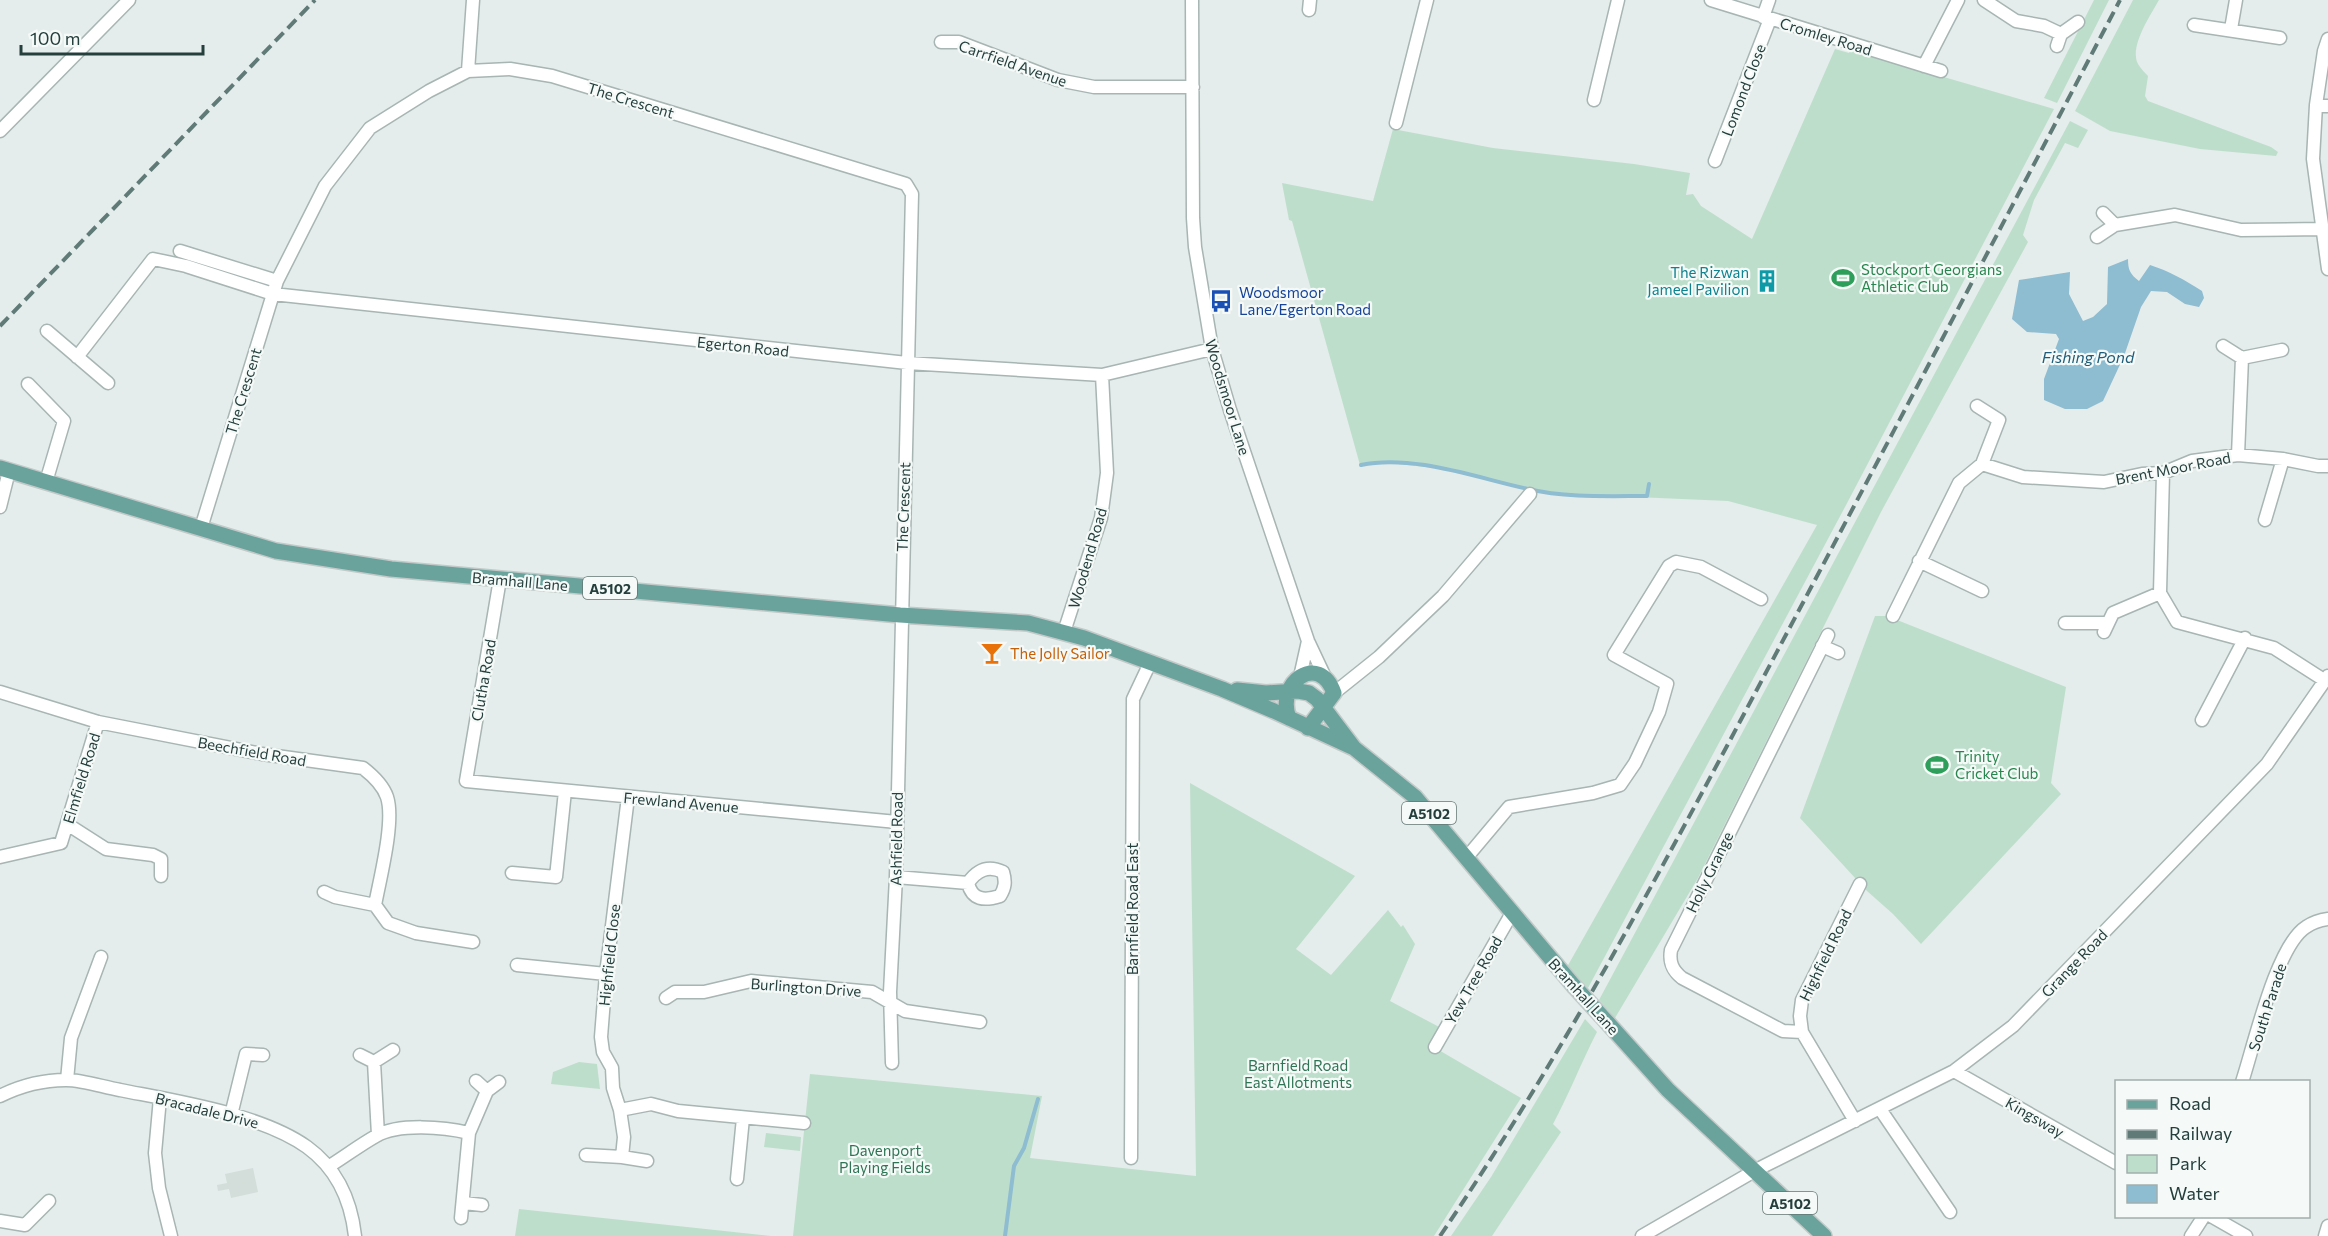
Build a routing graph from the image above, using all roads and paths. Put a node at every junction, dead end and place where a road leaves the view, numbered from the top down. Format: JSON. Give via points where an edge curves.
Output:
{"nodes":[{"id":1,"x":129,"y":0,"type":"edge"},
{"id":2,"x":473,"y":0,"type":"edge"},
{"id":3,"x":1192,"y":0,"type":"edge"},
{"id":4,"x":1427,"y":0,"type":"edge"},
{"id":5,"x":1618,"y":0,"type":"edge"},
{"id":6,"x":1711,"y":0,"type":"edge"},
{"id":7,"x":1770,"y":0,"type":"edge"},
{"id":8,"x":1958,"y":0,"type":"edge"},
{"id":9,"x":1984,"y":0,"type":"edge"},
{"id":10,"x":2236,"y":0,"type":"edge"},
{"id":11,"x":1767,"y":18,"type":"junction"},
{"id":12,"x":2078,"y":22,"type":"dead end"},
{"id":13,"x":2194,"y":25,"type":"dead end"},
{"id":14,"x":2231,"y":29,"type":"junction"},
{"id":15,"x":2061,"y":34,"type":"junction"},
{"id":16,"x":2280,"y":38,"type":"dead end"},
{"id":17,"x":2328,"y":39,"type":"edge"},
{"id":18,"x":940,"y":42,"type":"dead end"},
{"id":19,"x":2057,"y":46,"type":"dead end"},
{"id":20,"x":1923,"y":66,"type":"junction"},
{"id":21,"x":468,"y":71,"type":"junction"},
{"id":22,"x":1941,"y":71,"type":"dead end"},
{"id":23,"x":1193,"y":87,"type":"junction"},
{"id":24,"x":1594,"y":100,"type":"dead end"},
{"id":25,"x":2322,"y":106,"type":"edge"},
{"id":26,"x":1396,"y":123,"type":"dead end"},
{"id":27,"x":0,"y":130,"type":"edge"},
{"id":28,"x":1715,"y":161,"type":"dead end"},
{"id":29,"x":2103,"y":213,"type":"dead end"},
{"id":30,"x":2115,"y":225,"type":"junction"},
{"id":31,"x":2322,"y":229,"type":"junction"},
{"id":32,"x":2097,"y":237,"type":"dead end"},
{"id":33,"x":180,"y":251,"type":"dead end"},
{"id":34,"x":2328,"y":269,"type":"edge"},
{"id":35,"x":277,"y":281,"type":"junction"},
{"id":36,"x":273,"y":294,"type":"junction"},
{"id":37,"x":47,"y":331,"type":"dead end"},
{"id":38,"x":2223,"y":346,"type":"dead end"},
{"id":39,"x":1212,"y":349,"type":"junction"},
{"id":40,"x":2282,"y":350,"type":"dead end"},
{"id":41,"x":77,"y":357,"type":"junction"},
{"id":42,"x":2242,"y":358,"type":"junction"},
{"id":43,"x":907,"y":363,"type":"junction"},
{"id":44,"x":1102,"y":375,"type":"junction"},
{"id":45,"x":108,"y":383,"type":"dead end"},
{"id":46,"x":27,"y":384,"type":"dead end"},
{"id":47,"x":1977,"y":406,"type":"dead end"},
{"id":48,"x":2238,"y":455,"type":"junction"},
{"id":49,"x":2283,"y":459,"type":"junction"},
{"id":50,"x":1982,"y":464,"type":"junction"},
{"id":51,"x":2328,"y":466,"type":"edge"},
{"id":52,"x":5,"y":469,"type":"edge"},
{"id":53,"x":2163,"y":473,"type":"junction"},
{"id":54,"x":46,"y":482,"type":"junction"},
{"id":55,"x":1530,"y":494,"type":"dead end"},
{"id":56,"x":0,"y":507,"type":"edge"},
{"id":57,"x":2265,"y":520,"type":"dead end"},
{"id":58,"x":201,"y":528,"type":"junction"},
{"id":59,"x":1919,"y":561,"type":"junction"},
{"id":60,"x":500,"y":579,"type":"junction"},
{"id":61,"x":1982,"y":591,"type":"dead end"},
{"id":62,"x":2160,"y":593,"type":"junction"},
{"id":63,"x":1761,"y":599,"type":"dead end"},
{"id":64,"x":900,"y":615,"type":"junction"},
{"id":65,"x":1893,"y":616,"type":"dead end"},
{"id":66,"x":2065,"y":623,"type":"dead end"},
{"id":67,"x":1064,"y":632,"type":"junction"},
{"id":68,"x":2245,"y":638,"type":"junction"},
{"id":69,"x":1308,"y":641,"type":"junction"},
{"id":70,"x":1838,"y":653,"type":"dead end"},
{"id":71,"x":1150,"y":663,"type":"junction"},
{"id":72,"x":1324,"y":675,"type":"junction"},
{"id":73,"x":1300,"y":677,"type":"junction"},
{"id":74,"x":2326,"y":678,"type":"edge"},
{"id":75,"x":1222,"y":689,"type":"junction"},
{"id":76,"x":0,"y":692,"type":"edge"},
{"id":77,"x":1287,"y":692,"type":"junction"},
{"id":78,"x":1334,"y":693,"type":"junction"},
{"id":79,"x":1323,"y":707,"type":"junction"},
{"id":80,"x":1289,"y":718,"type":"junction"},
{"id":81,"x":2202,"y":720,"type":"dead end"},
{"id":82,"x":98,"y":722,"type":"junction"},
{"id":83,"x":1308,"y":728,"type":"junction"},
{"id":84,"x":1354,"y":748,"type":"junction"},
{"id":85,"x":466,"y":781,"type":"joint"},
{"id":86,"x":565,"y":791,"type":"junction"},
{"id":87,"x":628,"y":797,"type":"junction"},
{"id":88,"x":897,"y":822,"type":"junction"},
{"id":89,"x":67,"y":824,"type":"junction"},
{"id":90,"x":0,"y":857,"type":"edge"},
{"id":91,"x":1467,"y":857,"type":"junction"},
{"id":92,"x":512,"y":873,"type":"dead end"},
{"id":93,"x":161,"y":876,"type":"dead end"},
{"id":94,"x":896,"y":878,"type":"junction"},
{"id":95,"x":968,"y":883,"type":"dead end"},
{"id":96,"x":1860,"y":884,"type":"dead end"},
{"id":97,"x":324,"y":892,"type":"dead end"},
{"id":98,"x":375,"y":905,"type":"junction"},
{"id":99,"x":1512,"y":913,"type":"junction"},
{"id":100,"x":2328,"y":919,"type":"edge"},
{"id":101,"x":473,"y":942,"type":"dead end"},
{"id":102,"x":101,"y":957,"type":"dead end"},
{"id":103,"x":517,"y":965,"type":"dead end"},
{"id":104,"x":606,"y":974,"type":"junction"},
{"id":105,"x":666,"y":998,"type":"dead end"},
{"id":106,"x":891,"y":1005,"type":"junction"},
{"id":107,"x":980,"y":1022,"type":"dead end"},
{"id":108,"x":1802,"y":1032,"type":"junction"},
{"id":109,"x":1435,"y":1047,"type":"dead end"},
{"id":110,"x":393,"y":1050,"type":"dead end"},
{"id":111,"x":263,"y":1055,"type":"dead end"},
{"id":112,"x":360,"y":1055,"type":"dead end"},
{"id":113,"x":374,"y":1062,"type":"junction"},
{"id":114,"x":891,"y":1063,"type":"dead end"},
{"id":115,"x":1954,"y":1071,"type":"junction"},
{"id":116,"x":67,"y":1080,"type":"junction"},
{"id":117,"x":2243,"y":1080,"type":"edge"},
{"id":118,"x":476,"y":1081,"type":"dead end"},
{"id":119,"x":500,"y":1082,"type":"dead end"},
{"id":120,"x":487,"y":1091,"type":"junction"},
{"id":121,"x":0,"y":1096,"type":"edge"},
{"id":122,"x":160,"y":1098,"type":"junction"},
{"id":123,"x":1880,"y":1109,"type":"junction"},
{"id":124,"x":620,"y":1110,"type":"junction"},
{"id":125,"x":231,"y":1115,"type":"junction"},
{"id":126,"x":743,"y":1118,"type":"junction"},
{"id":127,"x":1855,"y":1121,"type":"junction"},
{"id":128,"x":804,"y":1124,"type":"dead end"},
{"id":129,"x":469,"y":1133,"type":"junction"},
{"id":130,"x":378,"y":1135,"type":"junction"},
{"id":131,"x":586,"y":1155,"type":"dead end"},
{"id":132,"x":622,"y":1157,"type":"junction"},
{"id":133,"x":1131,"y":1158,"type":"dead end"},
{"id":134,"x":647,"y":1161,"type":"dead end"},
{"id":135,"x":2115,"y":1162,"type":"edge"},
{"id":136,"x":328,"y":1167,"type":"junction"},
{"id":137,"x":1755,"y":1170,"type":"junction"},
{"id":138,"x":737,"y":1179,"type":"dead end"},
{"id":139,"x":49,"y":1201,"type":"dead end"},
{"id":140,"x":464,"y":1203,"type":"junction"},
{"id":141,"x":482,"y":1205,"type":"dead end"},
{"id":142,"x":1950,"y":1212,"type":"dead end"},
{"id":143,"x":461,"y":1218,"type":"dead end"},
{"id":144,"x":2203,"y":1218,"type":"edge"},
{"id":145,"x":2214,"y":1218,"type":"edge"},
{"id":146,"x":0,"y":1221,"type":"edge"},
{"id":147,"x":2328,"y":1226,"type":"edge"},
{"id":148,"x":26,"y":1230,"type":"edge"},
{"id":149,"x":171,"y":1236,"type":"edge"},
{"id":150,"x":355,"y":1236,"type":"edge"},
{"id":151,"x":1642,"y":1236,"type":"edge"},
{"id":152,"x":1824,"y":1236,"type":"edge"},
{"id":153,"x":2191,"y":1236,"type":"edge"},
{"id":154,"x":2246,"y":1236,"type":"edge"},
{"id":155,"x":2325,"y":1236,"type":"edge"}],
"edges":[{"from":1,"to":27,"type":"street"},
{"from":2,"to":21,"type":"street"},
{"from":3,"to":23,"type":"street","name":"Woodsmoor Lane"},
{"from":4,"to":26,"type":"street"},
{"from":5,"to":24,"type":"street"},
{"from":6,"to":11,"type":"street","name":"Cromley Road"},
{"from":7,"to":11,"type":"street","name":"Lomond Close"},
{"from":8,"to":20,"type":"street"},
{"from":9,"to":15,"type":"street","via":[[2016,21]]},
{"from":10,"to":14,"type":"street"},
{"from":11,"to":20,"type":"street","name":"Cromley Road"},
{"from":11,"to":28,"type":"street","name":"Lomond Close"},
{"from":12,"to":15,"type":"street"},
{"from":13,"to":14,"type":"street"},
{"from":14,"to":16,"type":"street"},
{"from":15,"to":19,"type":"street"},
{"from":17,"to":25,"type":"street"},
{"from":18,"to":23,"type":"street","name":"Carrfield Avenue","via":[[959,42],[1058,81],[1094,87]]},
{"from":20,"to":22,"type":"street","name":"Cromley Road"},
{"from":21,"to":35,"type":"street","name":"The Crescent","via":[[370,128],[324,186]]},
{"from":21,"to":43,"type":"street","name":"The Crescent","via":[[510,69],[554,76],[906,184],[912,194]]},
{"from":23,"to":39,"type":"street","name":"Woodsmoor Lane","via":[[1195,238]]},
{"from":25,"to":31,"type":"street","via":[[2313,159]]},
{"from":29,"to":30,"type":"street"},
{"from":30,"to":31,"type":"street","via":[[2175,215],[2241,230]]},
{"from":30,"to":32,"type":"street"},
{"from":31,"to":34,"type":"street"},
{"from":33,"to":35,"type":"street"},
{"from":35,"to":36,"type":"street","name":"The Crescent"},
{"from":36,"to":41,"type":"street","name":"Egerton Road","via":[[153,259]]},
{"from":36,"to":43,"type":"street","name":"Egerton Road"},
{"from":36,"to":58,"type":"street","name":"The Crescent"},
{"from":37,"to":41,"type":"street"},
{"from":38,"to":42,"type":"street"},
{"from":39,"to":44,"type":"street","name":"Egerton Road"},
{"from":39,"to":69,"type":"street","name":"Woodsmoor Lane"},
{"from":40,"to":42,"type":"street"},
{"from":41,"to":45,"type":"street"},
{"from":42,"to":48,"type":"street"},
{"from":43,"to":44,"type":"street","name":"Egerton Road"},
{"from":43,"to":64,"type":"street","name":"The Crescent"},
{"from":44,"to":67,"type":"street","name":"Woodend Road","via":[[1107,473],[1101,518]]},
{"from":46,"to":54,"type":"street","via":[[64,421]]},
{"from":47,"to":50,"type":"street","via":[[1999,420]]},
{"from":48,"to":49,"type":"street","name":"Brent Moor Road"},
{"from":48,"to":53,"type":"street","name":"Brent Moor Road","via":[[2192,461]]},
{"from":49,"to":51,"type":"street","name":"Brent Moor Road"},
{"from":49,"to":57,"type":"street"},
{"from":50,"to":53,"type":"street","name":"Brent Moor Road","via":[[2023,477],[2068,481],[2104,482]]},
{"from":50,"to":59,"type":"street","via":[[1959,483]]},
{"from":52,"to":54,"type":"main road","name":"Bramhall Lane","number":"A5102"},
{"from":52,"to":56,"type":"street"},
{"from":53,"to":62,"type":"street"},
{"from":54,"to":58,"type":"main road","name":"Bramhall Lane","number":"A5102"},
{"from":55,"to":78,"type":"street","via":[[1443,596],[1379,657]]},
{"from":58,"to":60,"type":"main road","name":"Bramhall Lane","number":"A5102","via":[[276,551],[391,569]]},
{"from":59,"to":61,"type":"street"},
{"from":59,"to":65,"type":"street"},
{"from":60,"to":64,"type":"main road","name":"Bramhall Lane","number":"A5102"},
{"from":60,"to":85,"type":"street","name":"Clutha Road"},
{"from":62,"to":66,"type":"street","via":[[2113,613],[2106,628]]},
{"from":62,"to":68,"type":"street","via":[[2177,622]]},
{"from":63,"to":91,"type":"street","via":[[1701,567],[1676,562],[1669,566],[1614,655],[1667,684],[1659,712],[1620,785],[1509,807]]},
{"from":64,"to":67,"type":"main road","name":"Bramhall Lane","number":"A5102","via":[[1028,623]]},
{"from":64,"to":88,"type":"street","name":"Ashfield Road"},
{"from":67,"to":71,"type":"main road","name":"Bramhall Lane","number":"A5102"},
{"from":68,"to":74,"type":"street","via":[[2274,648]]},
{"from":68,"to":81,"type":"street"},
{"from":69,"to":72,"type":"street","name":"Woodsmoor Lane"},
{"from":69,"to":73,"type":"street"},
{"from":70,"to":108,"type":"street","name":"Holly Grange","via":[[1825,640],[1670,958],[1674,971],[1682,978],[1783,1030]]},
{"from":71,"to":75,"type":"main road","name":"Bramhall Lane","number":"A5102"},
{"from":71,"to":133,"type":"street","name":"Barnfield Road East","via":[[1133,699]]},
{"from":72,"to":73,"type":"main road","via":[[1311,673]]},
{"from":72,"to":78,"type":"main road"},
{"from":73,"to":77,"type":"main road"},
{"from":74,"to":115,"type":"street","name":"Grange Road","via":[[2267,764],[2013,1026]]},
{"from":75,"to":77,"type":"main road","name":"Bramhall Lane","number":"A5102"},
{"from":75,"to":80,"type":"main road","name":"Bramhall Lane","number":"A5102"},
{"from":76,"to":82,"type":"street","name":"Beechfield Road"},
{"from":77,"to":79,"type":"main road","name":"Bramhall Lane","number":"A5102","via":[[1309,693]]},
{"from":77,"to":80,"type":"main road","via":[[1285,708]]},
{"from":78,"to":79,"type":"main road"},
{"from":79,"to":83,"type":"main road"},
{"from":79,"to":84,"type":"main road","name":"Bramhall Lane","number":"A5102"},
{"from":80,"to":83,"type":"main road","name":"Bramhall Lane","number":"A5102"},
{"from":82,"to":89,"type":"street","name":"Elmfield Road"},
{"from":82,"to":98,"type":"street","name":"Beechfield Road","via":[[264,754],[363,768],[386,794],[389,807]]},
{"from":83,"to":84,"type":"main road","name":"Bramhall Lane","number":"A5102"},
{"from":84,"to":91,"type":"main road","name":"Bramhall Lane","number":"A5102","via":[[1415,797]]},
{"from":85,"to":86,"type":"street","name":"Frewland Avenue"},
{"from":86,"to":87,"type":"street","name":"Frewland Avenue"},
{"from":86,"to":92,"type":"street","via":[[556,877]]},
{"from":87,"to":88,"type":"street","name":"Frewland Avenue"},
{"from":87,"to":104,"type":"street","name":"Highfield Close"},
{"from":88,"to":94,"type":"street","name":"Ashfield Road"},
{"from":89,"to":90,"type":"street","name":"Elmfield Road","via":[[62,843]]},
{"from":89,"to":93,"type":"street","via":[[106,849],[161,859]]},
{"from":91,"to":99,"type":"main road","name":"Bramhall Lane","number":"A5102"},
{"from":94,"to":95,"type":"street"},
{"from":94,"to":106,"type":"street","name":"Ashfield Road"},
{"from":96,"to":108,"type":"street","name":"Highfield Road","via":[[1802,1000]]},
{"from":97,"to":98,"type":"street"},
{"from":98,"to":101,"type":"street","via":[[388,923],[416,933]]},
{"from":99,"to":109,"type":"street","name":"Yew Tree Road"},
{"from":99,"to":137,"type":"main road","name":"Bramhall Lane","number":"A5102","bridge":true,"via":[[1668,1090]]},
{"from":100,"to":117,"type":"street","name":"South Parade","via":[[2305,928],[2286,950]]},
{"from":102,"to":116,"type":"street","via":[[71,1038]]},
{"from":103,"to":104,"type":"street"},
{"from":104,"to":124,"type":"street","name":"Highfield Close","via":[[601,1037]]},
{"from":105,"to":106,"type":"street","name":"Burlington Drive","via":[[675,992],[704,992],[751,981],[872,992]]},
{"from":106,"to":107,"type":"street","name":"Burlington Drive","via":[[905,1011]]},
{"from":106,"to":114,"type":"street","name":"Ashfield Road"},
{"from":108,"to":127,"type":"street"},
{"from":110,"to":113,"type":"street"},
{"from":111,"to":125,"type":"street","via":[[246,1054]]},
{"from":112,"to":113,"type":"street"},
{"from":113,"to":130,"type":"street"},
{"from":115,"to":123,"type":"street","name":"Grange Road"},
{"from":115,"to":135,"type":"street","name":"Kingsway"},
{"from":116,"to":121,"type":"street","name":"Bracadale Drive","via":[[17,1088]]},
{"from":116,"to":122,"type":"street","name":"Bracadale Drive"},
{"from":118,"to":120,"type":"street"},
{"from":119,"to":120,"type":"street"},
{"from":120,"to":129,"type":"street"},
{"from":122,"to":125,"type":"street","name":"Bracadale Drive"},
{"from":122,"to":149,"type":"street","via":[[155,1153]]},
{"from":123,"to":127,"type":"street","name":"Grange Road"},
{"from":123,"to":142,"type":"street"},
{"from":124,"to":126,"type":"street","via":[[651,1104]]},
{"from":124,"to":132,"type":"street","name":"Highfield Close"},
{"from":125,"to":136,"type":"street","name":"Bracadale Drive","via":[[280,1131],[307,1147]]},
{"from":126,"to":128,"type":"street"},
{"from":126,"to":138,"type":"street"},
{"from":127,"to":137,"type":"street","name":"Grange Road"},
{"from":129,"to":130,"type":"street","via":[[439,1128],[399,1129]]},
{"from":129,"to":140,"type":"street"},
{"from":130,"to":136,"type":"street"},
{"from":131,"to":132,"type":"street"},
{"from":132,"to":134,"type":"street"},
{"from":136,"to":150,"type":"street","name":"Bracadale Drive","via":[[351,1210]]},
{"from":137,"to":151,"type":"street","name":"Grange Road"},
{"from":137,"to":152,"type":"main road","name":"Bramhall Lane","number":"A5102"},
{"from":139,"to":148,"type":"street"},
{"from":140,"to":141,"type":"street"},
{"from":140,"to":143,"type":"street"},
{"from":144,"to":153,"type":"street"},
{"from":145,"to":154,"type":"street"},
{"from":146,"to":148,"type":"street"},
{"from":147,"to":155,"type":"street"}]}
